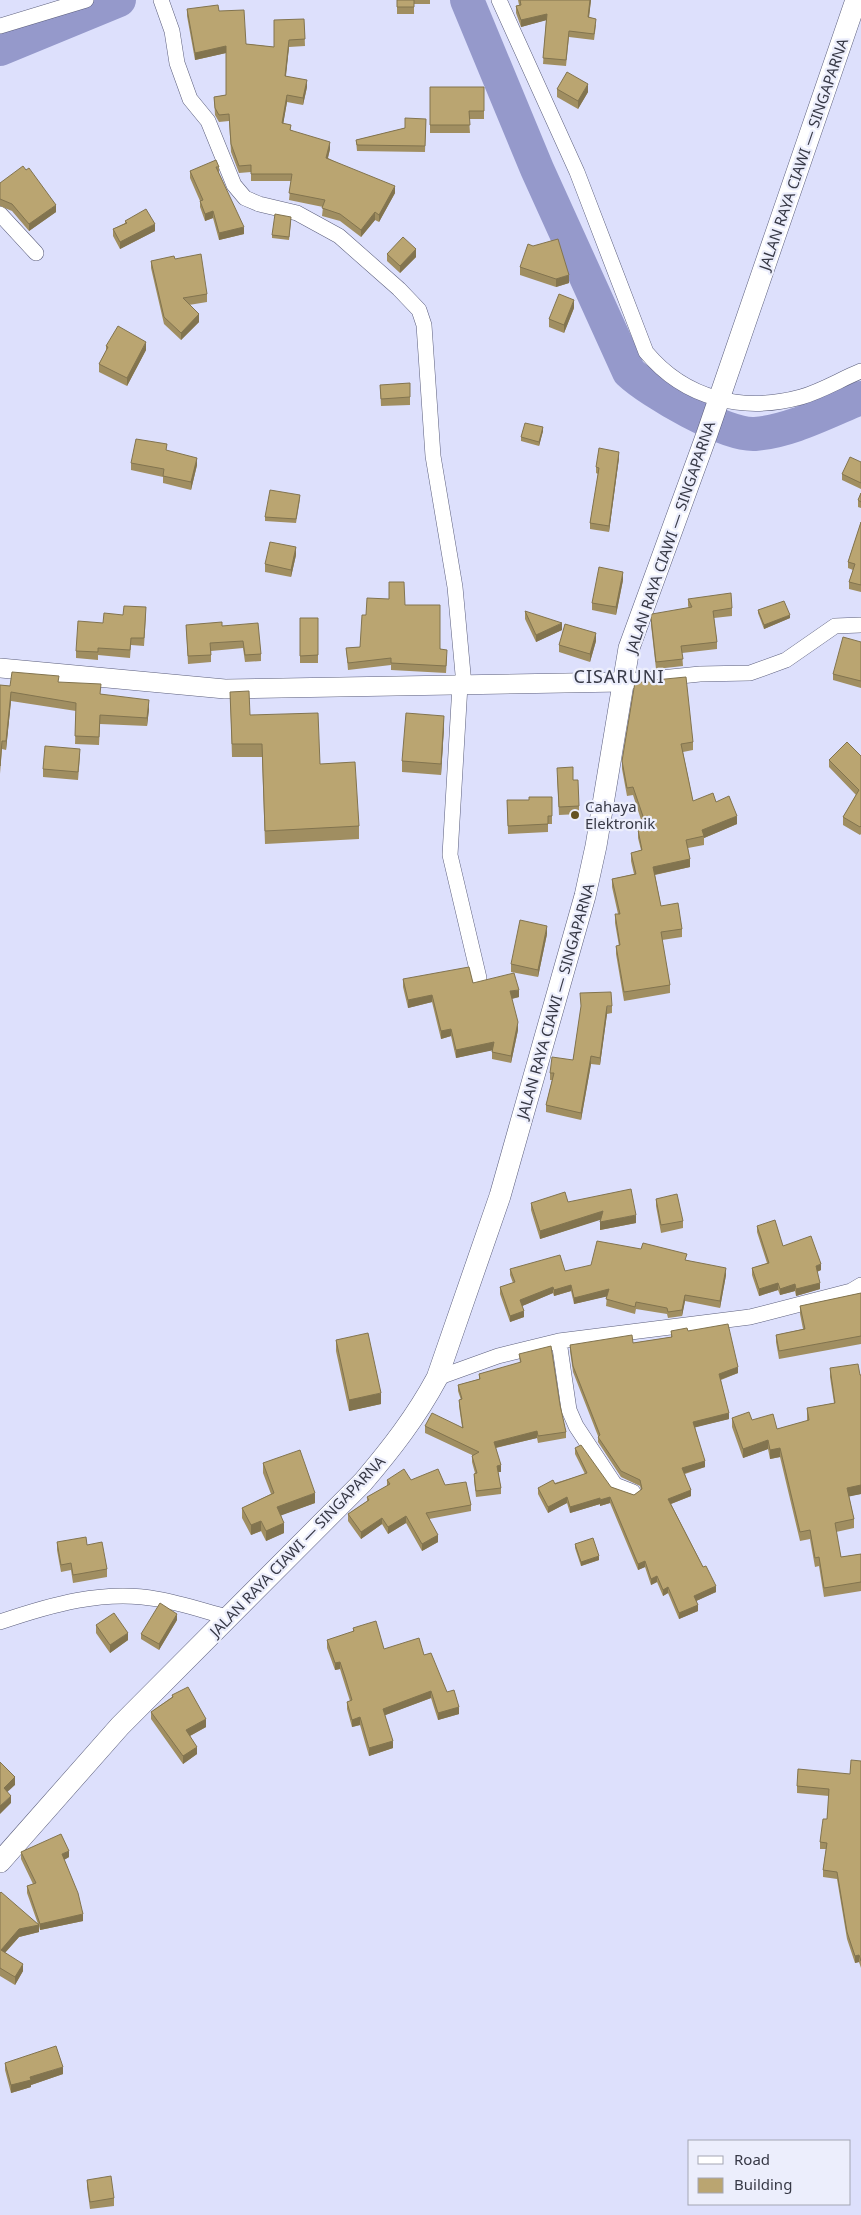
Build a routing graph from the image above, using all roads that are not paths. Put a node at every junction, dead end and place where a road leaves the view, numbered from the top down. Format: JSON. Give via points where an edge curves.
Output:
{"nodes":[{"id":1,"x":86,"y":0,"type":"edge"},
{"id":2,"x":161,"y":0,"type":"edge"},
{"id":3,"x":499,"y":0,"type":"edge"},
{"id":4,"x":856,"y":0,"type":"edge"},
{"id":5,"x":0,"y":26,"type":"edge"},
{"id":6,"x":0,"y":214,"type":"edge"},
{"id":7,"x":36,"y":253,"type":"dead end"},
{"id":8,"x":861,"y":371,"type":"edge"},
{"id":9,"x":716,"y":405,"type":"junction"},
{"id":10,"x":861,"y":625,"type":"edge"},
{"id":11,"x":0,"y":668,"type":"edge"},
{"id":12,"x":622,"y":682,"type":"junction"},
{"id":13,"x":462,"y":685,"type":"junction"},
{"id":14,"x":478,"y":978,"type":"dead end"},
{"id":15,"x":861,"y":1285,"type":"edge"},
{"id":16,"x":559,"y":1341,"type":"junction"},
{"id":17,"x":436,"y":1378,"type":"junction"},
{"id":18,"x":633,"y":1492,"type":"dead end"},
{"id":19,"x":227,"y":1617,"type":"junction"},
{"id":20,"x":0,"y":1622,"type":"edge"},
{"id":21,"x":0,"y":1862,"type":"edge"}],
"edges":[{"from":1,"to":5,"type":"street"},
{"from":2,"to":13,"type":"street","via":[[172,31],[177,64],[190,99],[208,121],[234,185],[245,198],[298,213],[339,236],[419,310],[424,325],[434,456],[455,588]]},
{"from":3,"to":9,"type":"street","via":[[577,172],[646,352],[660,368]]},
{"from":4,"to":9,"type":"main road","name":"JALAN RAYA CIAWI — SINGAPARNA"},
{"from":6,"to":7,"type":"street"},
{"from":8,"to":9,"type":"street","via":[[803,397],[760,405]]},
{"from":9,"to":12,"type":"main road","name":"JALAN RAYA CIAWI — SINGAPARNA","via":[[628,648]]},
{"from":10,"to":12,"type":"street","via":[[835,626],[786,660],[750,674],[700,674]]},
{"from":11,"to":13,"type":"street","via":[[225,689]]},
{"from":12,"to":13,"type":"street"},
{"from":12,"to":17,"type":"main road","name":"JALAN RAYA CIAWI — SINGAPARNA","via":[[585,896],[500,1196]]},
{"from":13,"to":14,"type":"street","via":[[450,855]]},
{"from":15,"to":16,"type":"street","via":[[851,1292],[750,1316]]},
{"from":16,"to":17,"type":"street","via":[[498,1356]]},
{"from":16,"to":18,"type":"street","via":[[570,1410],[576,1426],[615,1485]]},
{"from":17,"to":19,"type":"main road","name":"JALAN RAYA CIAWI — SINGAPARNA","via":[[399,1439],[362,1482]]},
{"from":19,"to":20,"type":"street","via":[[156,1598],[112,1597],[54,1604]]},
{"from":19,"to":21,"type":"main road","name":"JALAN RAYA CIAWI — SINGAPARNA","via":[[120,1726]]}]}
